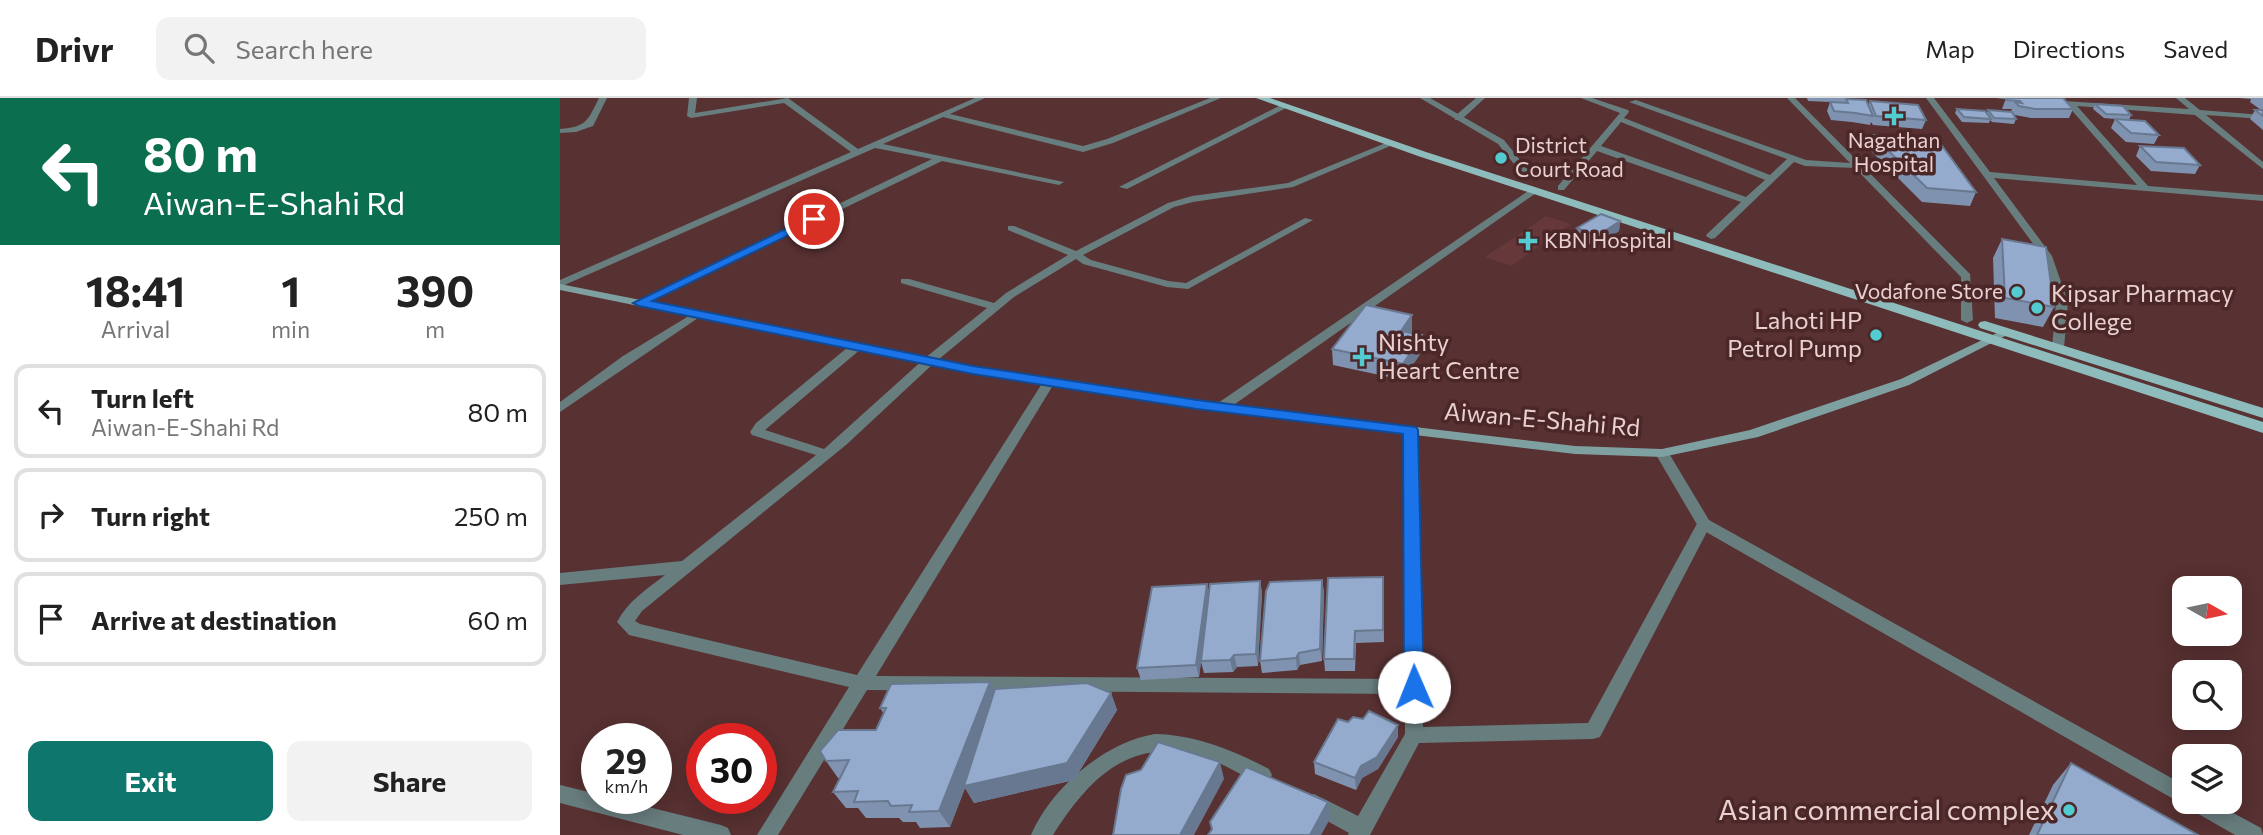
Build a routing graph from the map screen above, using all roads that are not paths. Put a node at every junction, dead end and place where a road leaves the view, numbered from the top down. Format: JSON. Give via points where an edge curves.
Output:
{"nodes":[{"id":1,"x":603,"y":98,"type":"edge"},
{"id":2,"x":693,"y":98,"type":"edge"},
{"id":3,"x":981,"y":98,"type":"edge"},
{"id":4,"x":1217,"y":98,"type":"edge"},
{"id":5,"x":1261,"y":98,"type":"edge"},
{"id":6,"x":1424,"y":98,"type":"edge"},
{"id":7,"x":1481,"y":98,"type":"edge"},
{"id":8,"x":1584,"y":98,"type":"edge"},
{"id":9,"x":1791,"y":98,"type":"edge"},
{"id":10,"x":1930,"y":98,"type":"edge"},
{"id":11,"x":2000,"y":98,"type":"edge"},
{"id":12,"x":2180,"y":98,"type":"edge"},
{"id":13,"x":1635,"y":100,"type":"edge"},
{"id":14,"x":2035,"y":101,"type":"edge"},
{"id":15,"x":1287,"y":102,"type":"edge"},
{"id":16,"x":2046,"y":102,"type":"edge"},
{"id":17,"x":2070,"y":103,"type":"junction"},
{"id":18,"x":2197,"y":113,"type":"junction"},
{"id":19,"x":943,"y":115,"type":"junction"},
{"id":20,"x":1622,"y":115,"type":"junction"},
{"id":21,"x":2263,"y":117,"type":"edge"},
{"id":22,"x":1458,"y":118,"type":"junction"},
{"id":23,"x":560,"y":131,"type":"edge"},
{"id":24,"x":1391,"y":144,"type":"junction"},
{"id":25,"x":874,"y":145,"type":"junction"},
{"id":26,"x":1595,"y":147,"type":"junction"},
{"id":27,"x":857,"y":153,"type":"junction"},
{"id":28,"x":939,"y":159,"type":"junction"},
{"id":29,"x":1792,"y":159,"type":"junction"},
{"id":30,"x":1857,"y":166,"type":"junction"},
{"id":31,"x":2263,"y":166,"type":"edge"},
{"id":32,"x":1988,"y":175,"type":"junction"},
{"id":33,"x":1530,"y":177,"type":"junction"},
{"id":34,"x":1772,"y":178,"type":"junction"},
{"id":35,"x":1059,"y":182,"type":"dead end"},
{"id":36,"x":1124,"y":187,"type":"dead end"},
{"id":37,"x":1561,"y":188,"type":"junction"},
{"id":38,"x":2146,"y":189,"type":"junction"},
{"id":39,"x":1534,"y":191,"type":"junction"},
{"id":40,"x":2263,"y":198,"type":"edge"},
{"id":41,"x":1748,"y":201,"type":"junction"},
{"id":42,"x":1308,"y":220,"type":"dead end"},
{"id":43,"x":1011,"y":228,"type":"dead end"},
{"id":44,"x":1711,"y":236,"type":"junction"},
{"id":45,"x":1076,"y":255,"type":"junction"},
{"id":46,"x":905,"y":281,"type":"dead end"},
{"id":47,"x":560,"y":285,"type":"edge"},
{"id":48,"x":639,"y":303,"type":"junction"},
{"id":49,"x":997,"y":307,"type":"junction"},
{"id":50,"x":697,"y":314,"type":"junction"},
{"id":51,"x":1967,"y":320,"type":"junction"},
{"id":52,"x":2007,"y":332,"type":"junction"},
{"id":53,"x":1991,"y":340,"type":"junction"},
{"id":54,"x":857,"y":346,"type":"junction"},
{"id":55,"x":2058,"y":348,"type":"junction"},
{"id":56,"x":929,"y":361,"type":"junction"},
{"id":57,"x":1049,"y":382,"type":"junction"},
{"id":58,"x":560,"y":408,"type":"edge"},
{"id":59,"x":1220,"y":408,"type":"junction"},
{"id":60,"x":2263,"y":413,"type":"edge"},
{"id":61,"x":2263,"y":428,"type":"edge"},
{"id":62,"x":1411,"y":430,"type":"junction"},
{"id":63,"x":1662,"y":453,"type":"junction"},
{"id":64,"x":826,"y":454,"type":"junction"},
{"id":65,"x":1704,"y":524,"type":"junction"},
{"id":66,"x":685,"y":567,"type":"junction"},
{"id":67,"x":560,"y":579,"type":"edge"},
{"id":68,"x":862,"y":682,"type":"junction"},
{"id":69,"x":1414,"y":687,"type":"junction"},
{"id":70,"x":1414,"y":735,"type":"junction"},
{"id":71,"x":2172,"y":788,"type":"edge"},
{"id":72,"x":560,"y":794,"type":"edge"},
{"id":73,"x":2216,"y":814,"type":"edge"},
{"id":74,"x":1360,"y":832,"type":"edge"},
{"id":75,"x":721,"y":835,"type":"edge"},
{"id":76,"x":767,"y":835,"type":"edge"},
{"id":77,"x":1041,"y":835,"type":"edge"},
{"id":78,"x":2254,"y":835,"type":"edge"}],
"edges":[{"from":1,"to":23,"type":"street","via":[[590,124]]},
{"from":2,"to":27,"type":"street","via":[[691,116],[785,100]]},
{"from":3,"to":19,"type":"street"},
{"from":4,"to":19,"type":"street","via":[[1083,149]]},
{"from":5,"to":15,"type":"main road"},
{"from":6,"to":22,"type":"street"},
{"from":7,"to":22,"type":"street"},
{"from":8,"to":20,"type":"street"},
{"from":9,"to":30,"type":"street"},
{"from":10,"to":32,"type":"street"},
{"from":11,"to":14,"type":"street"},
{"from":12,"to":18,"type":"street"},
{"from":13,"to":20,"type":"street"},
{"from":13,"to":29,"type":"street"},
{"from":15,"to":24,"type":"main road"},
{"from":15,"to":33,"type":"main road"},
{"from":15,"to":36,"type":"street"},
{"from":16,"to":17,"type":"street"},
{"from":17,"to":18,"type":"street"},
{"from":17,"to":38,"type":"street"},
{"from":18,"to":21,"type":"street"},
{"from":18,"to":31,"type":"street"},
{"from":19,"to":25,"type":"street"},
{"from":20,"to":26,"type":"street"},
{"from":20,"to":34,"type":"street"},
{"from":22,"to":33,"type":"street","via":[[1501,142]]},
{"from":24,"to":39,"type":"main road"},
{"from":24,"to":45,"type":"street","via":[[1290,185],[1171,205]]},
{"from":25,"to":27,"type":"street"},
{"from":25,"to":28,"type":"street"},
{"from":26,"to":37,"type":"street"},
{"from":26,"to":41,"type":"street"},
{"from":27,"to":47,"type":"street"},
{"from":28,"to":35,"type":"street"},
{"from":28,"to":48,"type":"street"},
{"from":29,"to":30,"type":"street"},
{"from":29,"to":34,"type":"street"},
{"from":30,"to":51,"type":"street","via":[[1966,276]]},
{"from":32,"to":38,"type":"street"},
{"from":32,"to":55,"type":"street","via":[[2047,256],[2063,302]]},
{"from":33,"to":37,"type":"main road"},
{"from":34,"to":41,"type":"street"},
{"from":37,"to":44,"type":"main road"},
{"from":38,"to":40,"type":"street"},
{"from":39,"to":53,"type":"main road"},
{"from":39,"to":59,"type":"street"},
{"from":41,"to":44,"type":"street"},
{"from":42,"to":45,"type":"street","via":[[1188,286],[1087,262]]},
{"from":43,"to":45,"type":"street"},
{"from":44,"to":51,"type":"main road"},
{"from":45,"to":49,"type":"street"},
{"from":46,"to":49,"type":"street"},
{"from":47,"to":48,"type":"main road","name":"Aiwan-E-Shahi Rd"},
{"from":48,"to":50,"type":"main road","name":"Aiwan-E-Shahi Rd"},
{"from":49,"to":56,"type":"street"},
{"from":50,"to":54,"type":"main road","name":"Aiwan-E-Shahi Rd"},
{"from":50,"to":58,"type":"street"},
{"from":51,"to":52,"type":"main road"},
{"from":52,"to":53,"type":"main road","name":"Aiwan-E-Shahi Rd"},
{"from":52,"to":55,"type":"main road"},
{"from":53,"to":61,"type":"main road"},
{"from":53,"to":63,"type":"main road","name":"Aiwan-E-Shahi Rd","via":[[1905,382],[1809,416],[1753,434]]},
{"from":54,"to":56,"type":"main road","name":"Aiwan-E-Shahi Rd"},
{"from":54,"to":64,"type":"street","via":[[757,432]]},
{"from":55,"to":60,"type":"main road"},
{"from":56,"to":57,"type":"main road","name":"Aiwan-E-Shahi Rd"},
{"from":56,"to":64,"type":"street"},
{"from":57,"to":59,"type":"main road","name":"Aiwan-E-Shahi Rd"},
{"from":57,"to":68,"type":"street"},
{"from":59,"to":62,"type":"main road","name":"Aiwan-E-Shahi Rd"},
{"from":62,"to":63,"type":"main road","name":"Aiwan-E-Shahi Rd","via":[[1575,450]]},
{"from":62,"to":69,"type":"street"},
{"from":63,"to":65,"type":"street"},
{"from":64,"to":66,"type":"street"},
{"from":65,"to":70,"type":"street","via":[[1592,731]]},
{"from":65,"to":71,"type":"street"},
{"from":66,"to":67,"type":"street"},
{"from":66,"to":68,"type":"street","via":[[636,607],[625,622],[635,630]]},
{"from":68,"to":69,"type":"street"},
{"from":68,"to":76,"type":"street"},
{"from":69,"to":70,"type":"street"},
{"from":70,"to":74,"type":"street"},
{"from":72,"to":75,"type":"street"},
{"from":73,"to":78,"type":"street"},
{"from":74,"to":77,"type":"street","via":[[1226,756],[1154,742],[1135,746],[1102,764],[1055,813]]}]}
